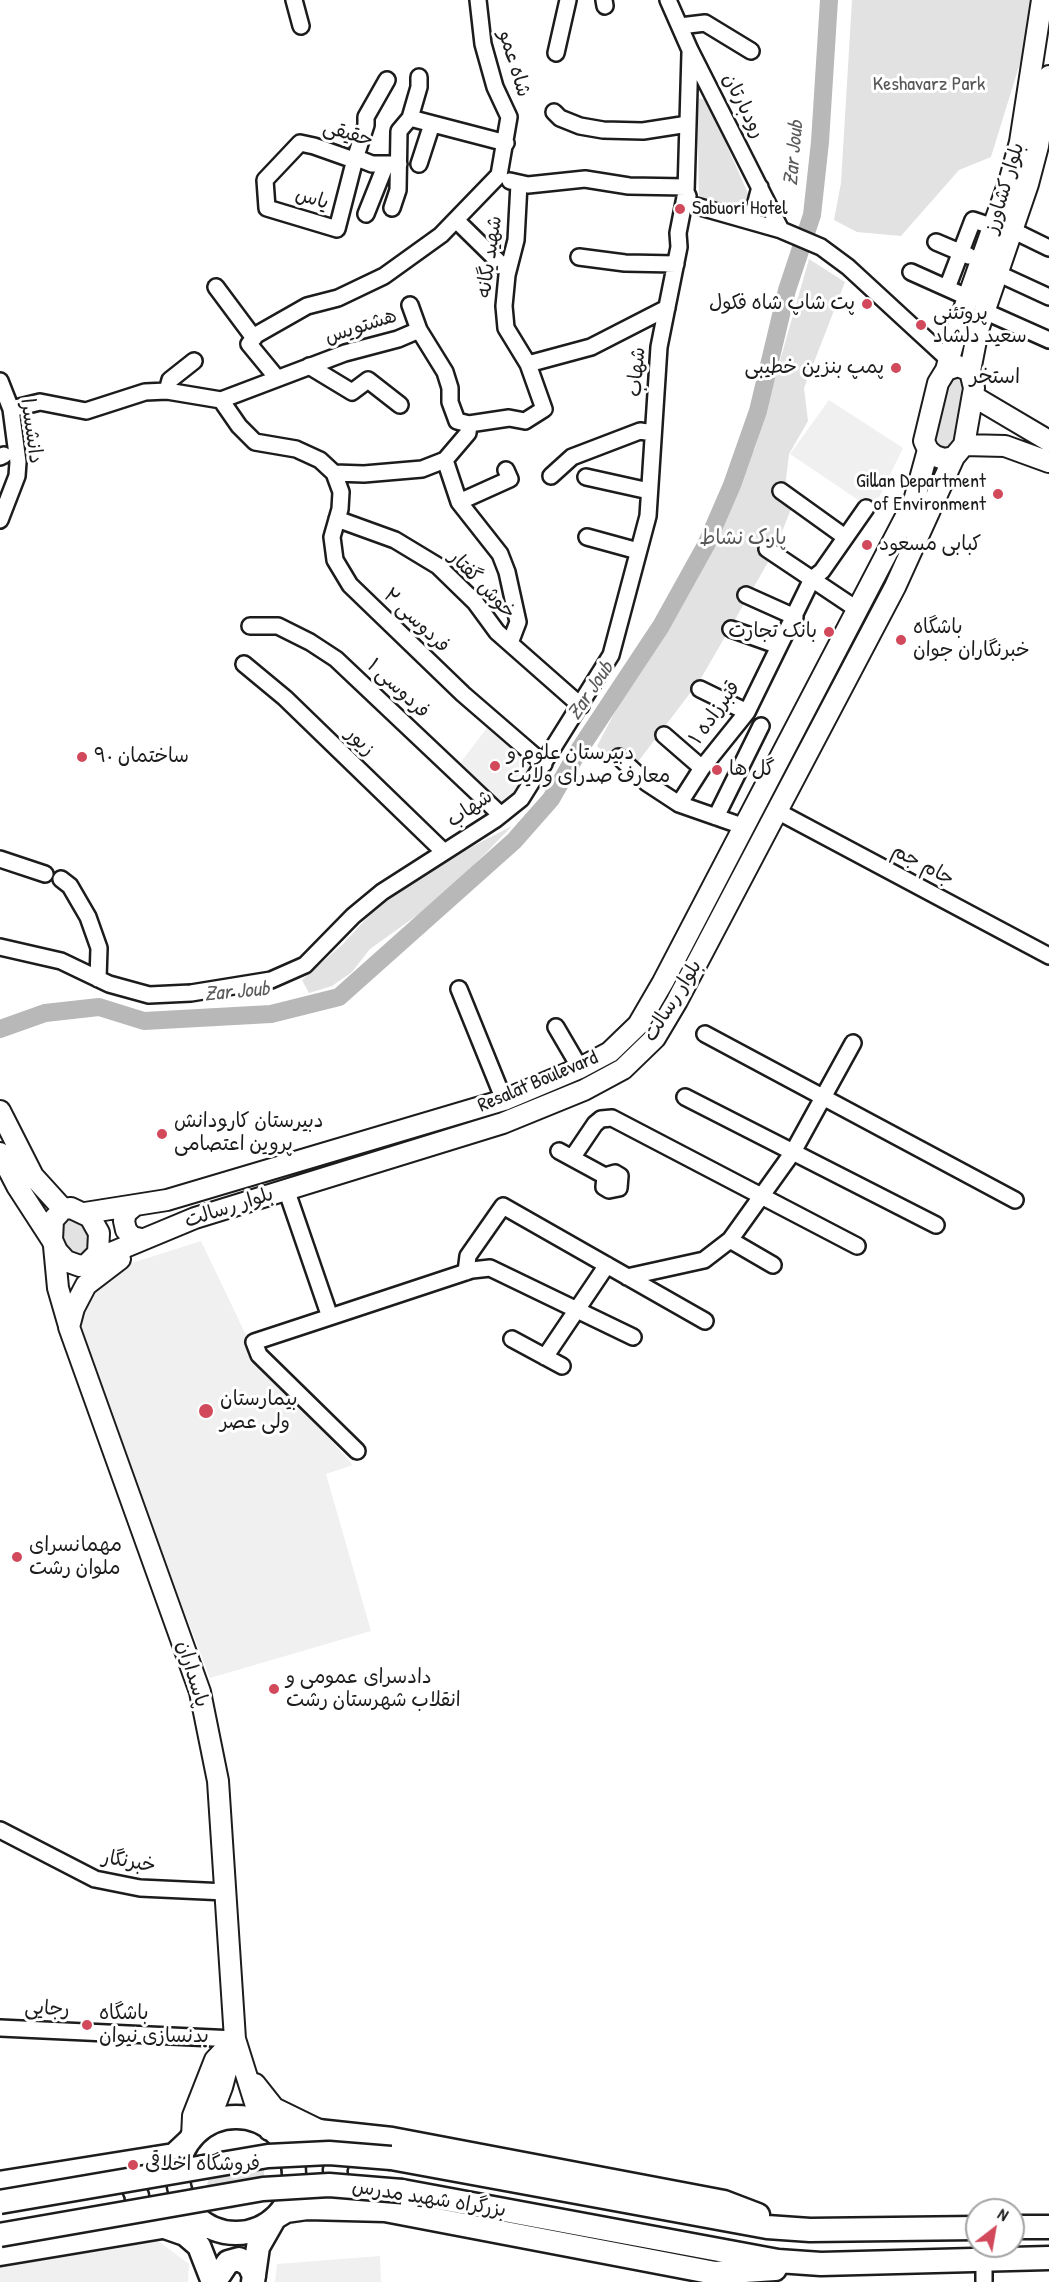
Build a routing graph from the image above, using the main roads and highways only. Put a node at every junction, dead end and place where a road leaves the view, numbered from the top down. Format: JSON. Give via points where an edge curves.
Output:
{"nodes":[{"id":1,"x":1042,"y":0,"type":"edge"},
{"id":2,"x":1048,"y":84,"type":"edge"},
{"id":3,"x":1043,"y":148,"type":"edge"},
{"id":4,"x":1003,"y":229,"type":"junction"},
{"id":5,"x":989,"y":268,"type":"junction"},
{"id":6,"x":947,"y":365,"type":"junction"},
{"id":7,"x":970,"y":371,"type":"junction"},
{"id":8,"x":973,"y":396,"type":"junction"},
{"id":9,"x":1010,"y":420,"type":"junction"},
{"id":10,"x":1049,"y":441,"type":"edge"},
{"id":11,"x":1005,"y":446,"type":"junction"},
{"id":12,"x":928,"y":450,"type":"junction"},
{"id":13,"x":959,"y":451,"type":"junction"},
{"id":14,"x":1049,"y":462,"type":"edge"},
{"id":15,"x":914,"y":501,"type":"junction"},
{"id":16,"x":932,"y":509,"type":"junction"},
{"id":17,"x":840,"y":646,"type":"junction"},
{"id":18,"x":859,"y":656,"type":"junction"},
{"id":19,"x":0,"y":1111,"type":"edge"},
{"id":20,"x":0,"y":1153,"type":"edge"},
{"id":21,"x":133,"y":1207,"type":"junction"},
{"id":22,"x":63,"y":1209,"type":"junction"},
{"id":23,"x":85,"y":1213,"type":"junction"},
{"id":24,"x":195,"y":1218,"type":"junction"},
{"id":25,"x":141,"y":1239,"type":"junction"},
{"id":26,"x":53,"y":1243,"type":"junction"},
{"id":27,"x":90,"y":1262,"type":"junction"},
{"id":28,"x":69,"y":1327,"type":"junction"},
{"id":29,"x":235,"y":2039,"type":"junction"},
{"id":30,"x":243,"y":2066,"type":"junction"},
{"id":31,"x":269,"y":2128,"type":"junction"},
{"id":32,"x":322,"y":2131,"type":"junction"},
{"id":33,"x":195,"y":2135,"type":"junction"},
{"id":34,"x":370,"y":2136,"type":"junction"},
{"id":35,"x":106,"y":2166,"type":"junction"},
{"id":36,"x":0,"y":2183,"type":"edge"},
{"id":37,"x":0,"y":2202,"type":"edge"},
{"id":38,"x":365,"y":2208,"type":"junction"},
{"id":39,"x":728,"y":2212,"type":"junction"},
{"id":40,"x":275,"y":2218,"type":"junction"},
{"id":41,"x":163,"y":2227,"type":"junction"},
{"id":42,"x":1049,"y":2227,"type":"edge"},
{"id":43,"x":211,"y":2228,"type":"junction"},
{"id":44,"x":965,"y":2228,"type":"edge"},
{"id":45,"x":1025,"y":2228,"type":"edge"},
{"id":46,"x":874,"y":2229,"type":"junction"},
{"id":47,"x":0,"y":2235,"type":"edge"},
{"id":48,"x":117,"y":2235,"type":"junction"},
{"id":49,"x":0,"y":2254,"type":"edge"},
{"id":50,"x":1049,"y":2258,"type":"edge"},
{"id":51,"x":821,"y":2264,"type":"junction"},
{"id":52,"x":984,"y":2271,"type":"edge"},
{"id":53,"x":217,"y":2279,"type":"edge"},
{"id":54,"x":253,"y":2279,"type":"edge"}],
"edges":[{"from":1,"to":4,"type":"main road","name":"بلوار کشاورز"},
{"from":2,"to":3,"type":"main road","name":"بلوار کشاورز"},
{"from":3,"to":4,"type":"main road","name":"بلوار کشاورز"},
{"from":4,"to":5,"type":"main road","name":"بلوار کشاورز"},
{"from":5,"to":6,"type":"main road","name":"بلوار کشاورز","via":[[969,298]]},
{"from":5,"to":7,"type":"main road","name":"بلوار کشاورز"},
{"from":6,"to":7,"type":"main road"},
{"from":6,"to":12,"type":"main road","name":"بلوار کشاورز","via":[[938,383],[924,441]]},
{"from":7,"to":8,"type":"main road","name":"بلوار کشاورز","via":[[975,383]]},
{"from":8,"to":9,"type":"main road"},
{"from":8,"to":13,"type":"main road","name":"بلوار رسالت"},
{"from":9,"to":10,"type":"main road"},
{"from":9,"to":11,"type":"main road","via":[[997,427],[996,435]]},
{"from":11,"to":13,"type":"main road"},
{"from":11,"to":14,"type":"main road"},
{"from":12,"to":13,"type":"main road","via":[[944,459]]},
{"from":12,"to":15,"type":"main road","name":"Resalat Boulevard"},
{"from":13,"to":16,"type":"main road","name":"بلوار رسالت"},
{"from":15,"to":16,"type":"main road","via":[[928,499]]},
{"from":15,"to":17,"type":"main road","name":"Resalat Boulevard"},
{"from":16,"to":18,"type":"main road","name":"بلوار رسالت"},
{"from":17,"to":18,"type":"main road"},
{"from":17,"to":21,"type":"main road","name":"Resalat Boulevard","via":[[638,1025],[610,1052],[504,1100],[290,1165]]},
{"from":18,"to":24,"type":"main road","name":"بلوار رسالت","via":[[677,1001],[655,1038],[623,1069],[584,1090],[502,1123]]},
{"from":19,"to":22,"type":"main road","via":[[33,1176]]},
{"from":20,"to":26,"type":"main road"},
{"from":21,"to":23,"type":"main road","name":"Resalat Boulevard"},
{"from":21,"to":25,"type":"main road","via":[[126,1213],[126,1230]]},
{"from":22,"to":23,"type":"main road"},
{"from":22,"to":26,"type":"main road","via":[[53,1220]]},
{"from":23,"to":27,"type":"main road","via":[[99,1233],[99,1246]]},
{"from":24,"to":25,"type":"main road","name":"بلوار رسالت"},
{"from":24,"to":28,"type":"main road","via":[[179,1232],[125,1255],[93,1277],[81,1293]]},
{"from":25,"to":27,"type":"main road","name":"بلوار رسالت"},
{"from":26,"to":27,"type":"main road","via":[[61,1257],[72,1264]]},
{"from":26,"to":28,"type":"main road","name":"پاسداران","via":[[58,1288]]},
{"from":27,"to":28,"type":"main road","via":[[75,1280],[68,1302]]},
{"from":28,"to":29,"type":"main road","name":"پاسداران","via":[[200,1692],[218,1781]]},
{"from":29,"to":30,"type":"main road"},
{"from":29,"to":33,"type":"main road","via":[[213,2113]]},
{"from":30,"to":31,"type":"main road","via":[[258,2111]]},
{"from":30,"to":32,"type":"main road","via":[[274,2108]]},
{"from":31,"to":32,"type":"highway","name":"بزرگراه شهید مدرس"},
{"from":31,"to":33,"type":"highway","via":[[233,2118],[217,2121]]},
{"from":31,"to":40,"type":"highway","via":[[286,2148],[293,2171],[289,2198]]},
{"from":32,"to":34,"type":"highway","name":"بزرگراه شهید مدرس"},
{"from":33,"to":35,"type":"highway","via":[[174,2155]]},
{"from":33,"to":43,"type":"highway","via":[[180,2161],[179,2188],[189,2210]]},
{"from":34,"to":38,"type":"highway","via":[[346,2146],[335,2170],[343,2196]]},
{"from":34,"to":39,"type":"highway","name":"بزرگراه شهید مدرس"},
{"from":35,"to":36,"type":"highway"},
{"from":35,"to":48,"type":"highway","via":[[128,2177],[137,2196],[135,2217]]},
{"from":37,"to":39,"type":"highway","name":"بزرگراه شهید مدرس","bridge":true,"via":[[254,2157],[329,2153],[392,2158]]},
{"from":38,"to":40,"type":"highway","name":"بزرگراه شهید مدرس","via":[[294,2209]]},
{"from":38,"to":51,"type":"highway","name":"بزرگراه شهید مدرس","via":[[718,2274]]},
{"from":39,"to":46,"type":"highway"},
{"from":39,"to":46,"type":"highway","name":"بزرگراه شهید مدرس","via":[[793,2229]]},
{"from":40,"to":43,"type":"highway","via":[[245,2233]]},
{"from":40,"to":54,"type":"highway","via":[[258,2247]]},
{"from":41,"to":43,"type":"highway","via":[[190,2223]]},
{"from":41,"to":48,"type":"highway"},
{"from":41,"to":53,"type":"highway","via":[[185,2234],[199,2246]]},
{"from":42,"to":45,"type":"highway"},
{"from":43,"to":53,"type":"highway","via":[[221,2251]]},
{"from":44,"to":46,"type":"highway","name":"بزرگراه شهید مدرس"},
{"from":47,"to":51,"type":"highway","name":"بزرگراه شهید مدرس","bridge":true,"via":[[263,2189],[329,2185],[402,2191],[726,2253]]},
{"from":48,"to":49,"type":"highway"},
{"from":50,"to":52,"type":"highway","name":"بزرگراه شهید مدرس"},
{"from":51,"to":52,"type":"highway","name":"بزرگراه شهید مدرس"},
{"from":53,"to":54,"type":"highway","via":[[225,2264],[239,2259],[249,2265]]}]}
